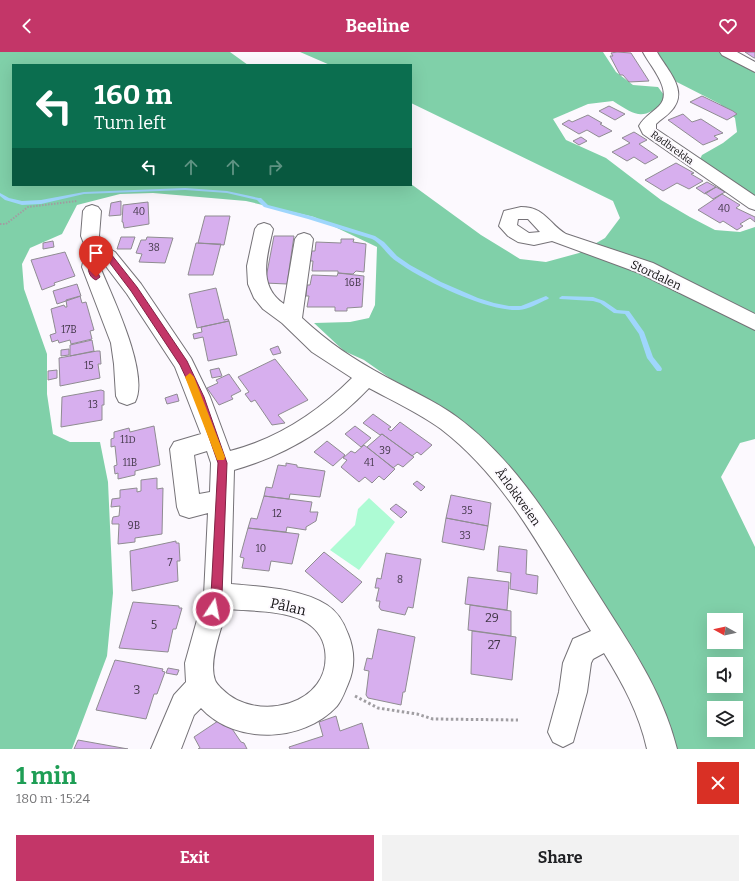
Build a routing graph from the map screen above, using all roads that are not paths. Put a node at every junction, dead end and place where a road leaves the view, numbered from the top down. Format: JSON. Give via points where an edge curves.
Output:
{"nodes":[{"id":1,"x":650,"y":52,"type":"edge"},
{"id":2,"x":727,"y":52,"type":"edge"},
{"id":3,"x":755,"y":68,"type":"edge"},
{"id":4,"x":755,"y":204,"type":"edge"},
{"id":5,"x":92,"y":211,"type":"road end"},
{"id":6,"x":264,"y":229,"type":"dead end"},
{"id":7,"x":554,"y":236,"type":"dead end"},
{"id":8,"x":304,"y":239,"type":"dead end"},
{"id":9,"x":94,"y":249,"type":"junction"},
{"id":10,"x":292,"y":319,"type":"junction"},
{"id":11,"x":755,"y":322,"type":"edge"},
{"id":12,"x":367,"y":377,"type":"junction"},
{"id":13,"x":127,"y":396,"type":"dead end"},
{"id":14,"x":214,"y":439,"type":"junction"},
{"id":15,"x":223,"y":463,"type":"junction"},
{"id":16,"x":221,"y":500,"type":"junction"},
{"id":17,"x":217,"y":595,"type":"junction"},
{"id":18,"x":609,"y":637,"type":"junction"},
{"id":19,"x":200,"y":687,"type":"junction"},
{"id":20,"x":564,"y":732,"type":"dead end"},
{"id":21,"x":166,"y":749,"type":"edge"},
{"id":22,"x":662,"y":749,"type":"edge"}],
"edges":[{"from":1,"to":4,"type":"street","name":"Rødbrekka","via":[[671,88],[671,98],[666,108],[649,122],[649,131]]},
{"from":2,"to":3,"type":"street"},
{"from":5,"to":9,"type":"street","via":[[90,236]]},
{"from":6,"to":10,"type":"street","name":"Årlokkveien","via":[[255,273],[258,286],[267,301]]},
{"from":7,"to":11,"type":"street","name":"Stordalen","via":[[648,269]]},
{"from":8,"to":10,"type":"street"},
{"from":9,"to":13,"type":"street","via":[[91,267],[121,343]]},
{"from":9,"to":14,"type":"street","via":[[108,256],[121,272],[184,364]]},
{"from":10,"to":12,"type":"street","name":"Årlokkveien","via":[[315,343]]},
{"from":12,"to":15,"type":"street","via":[[325,415],[291,438],[244,458]]},
{"from":12,"to":18,"type":"street","name":"Årlokkveien","via":[[419,403],[451,424],[481,451],[504,476],[543,531]]},
{"from":14,"to":15,"type":"street"},
{"from":14,"to":16,"type":"street","via":[[182,449],[189,507]]},
{"from":15,"to":16,"type":"street"},
{"from":16,"to":17,"type":"street"},
{"from":17,"to":19,"type":"street","via":[[199,663]]},
{"from":17,"to":19,"type":"street","name":"Pålan","via":[[308,609],[324,620],[336,635],[340,656],[337,676],[331,691],[318,704],[300,715],[278,722],[256,721],[239,716],[218,705]]},
{"from":18,"to":20,"type":"street","via":[[583,649],[577,663]]},
{"from":18,"to":22,"type":"street","name":"Årlokkveien","via":[[651,709]]},
{"from":19,"to":21,"type":"street","via":[[184,705]]}]}
